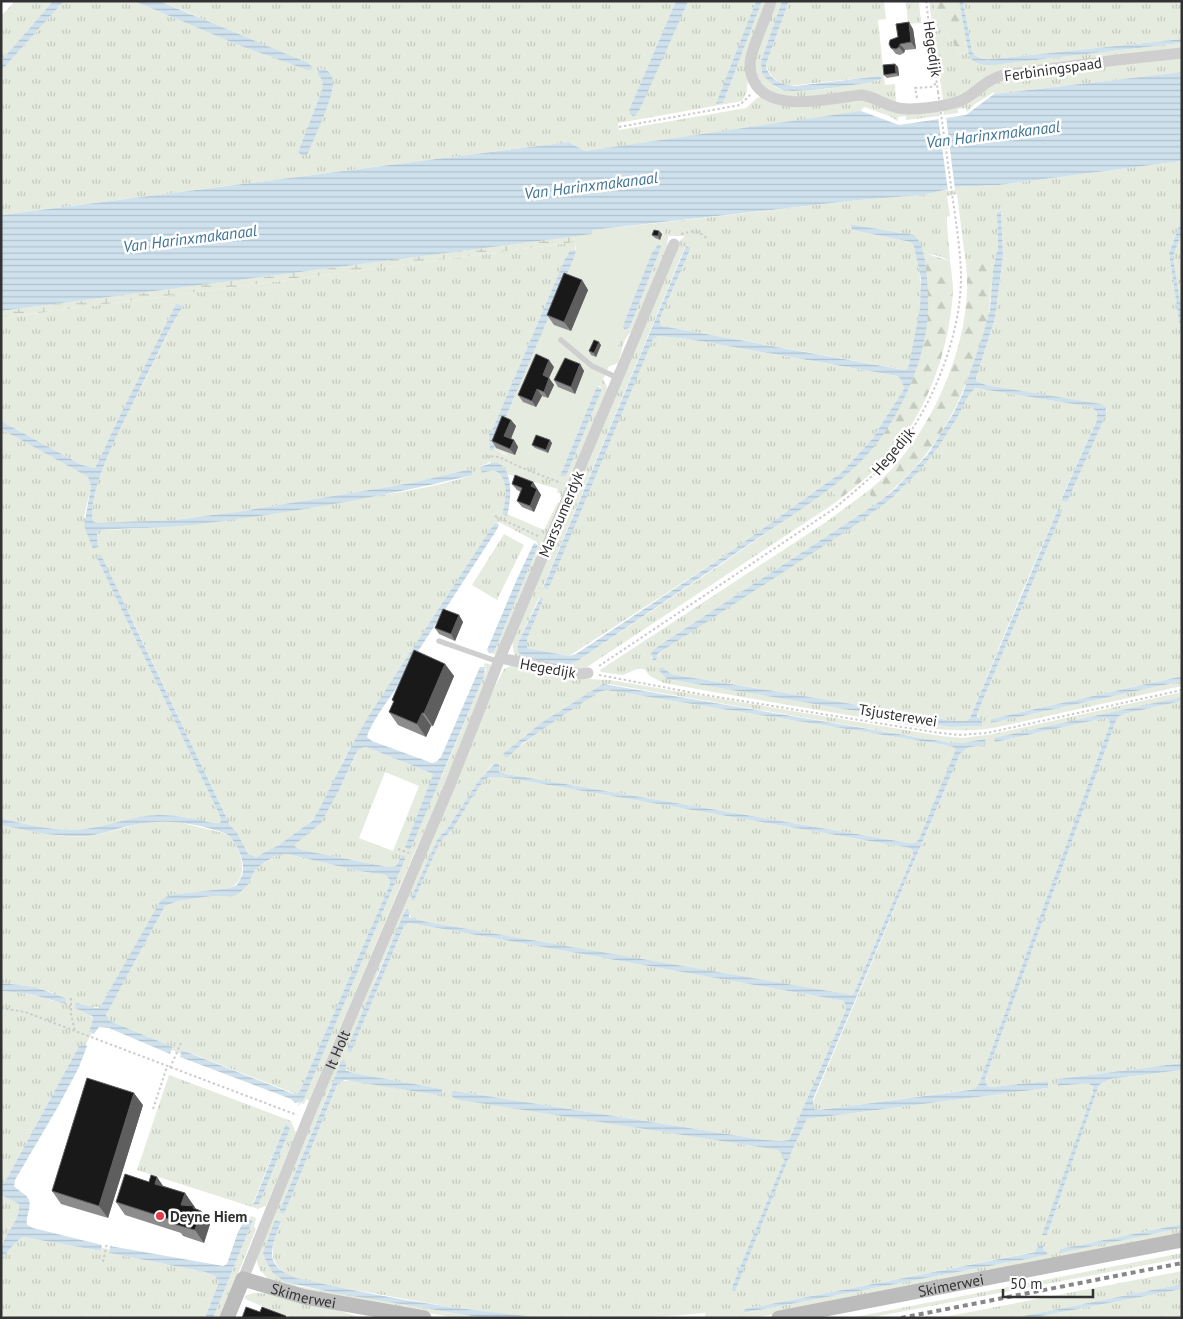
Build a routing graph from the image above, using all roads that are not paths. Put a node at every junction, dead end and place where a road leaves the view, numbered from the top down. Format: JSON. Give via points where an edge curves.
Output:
{"nodes":[{"id":1,"x":771,"y":1,"type":"edge"},
{"id":2,"x":1182,"y":53,"type":"edge"},
{"id":3,"x":674,"y":244,"type":"road end"},
{"id":4,"x":562,"y":340,"type":"dead end"},
{"id":5,"x":618,"y":378,"type":"junction"},
{"id":6,"x":440,"y":641,"type":"dead end"},
{"id":7,"x":500,"y":660,"type":"junction"},
{"id":8,"x":588,"y":673,"type":"road end"},
{"id":9,"x":450,"y":785,"type":"joint"},
{"id":10,"x":1182,"y":1240,"type":"edge"},
{"id":11,"x":243,"y":1279,"type":"junction"},
{"id":12,"x":227,"y":1318,"type":"edge"},
{"id":13,"x":424,"y":1318,"type":"edge"},
{"id":14,"x":779,"y":1318,"type":"edge"}],
"edges":[{"from":1,"to":2,"type":"street","name":"Ferbiningspaad","via":[[750,61],[752,77],[758,88],[785,101],[862,95],[900,109],[931,106],[958,102],[1003,75]]},
{"from":3,"to":5,"type":"street","name":"Marssumerdyk"},
{"from":4,"to":5,"type":"lane","via":[[592,366]]},
{"from":5,"to":7,"type":"street","name":"Marssumerdyk"},
{"from":6,"to":7,"type":"lane"},
{"from":7,"to":8,"type":"street","name":"Hegedijk"},
{"from":7,"to":9,"type":"street","name":"Marssumerdyk"},
{"from":9,"to":11,"type":"street","name":"It Holt","via":[[307,1119]]},
{"from":10,"to":14,"type":"street","name":"Skimerwei"},
{"from":11,"to":12,"type":"street","name":"It Holt"},
{"from":11,"to":13,"type":"street","name":"Skimerwei","via":[[306,1297]]}]}
